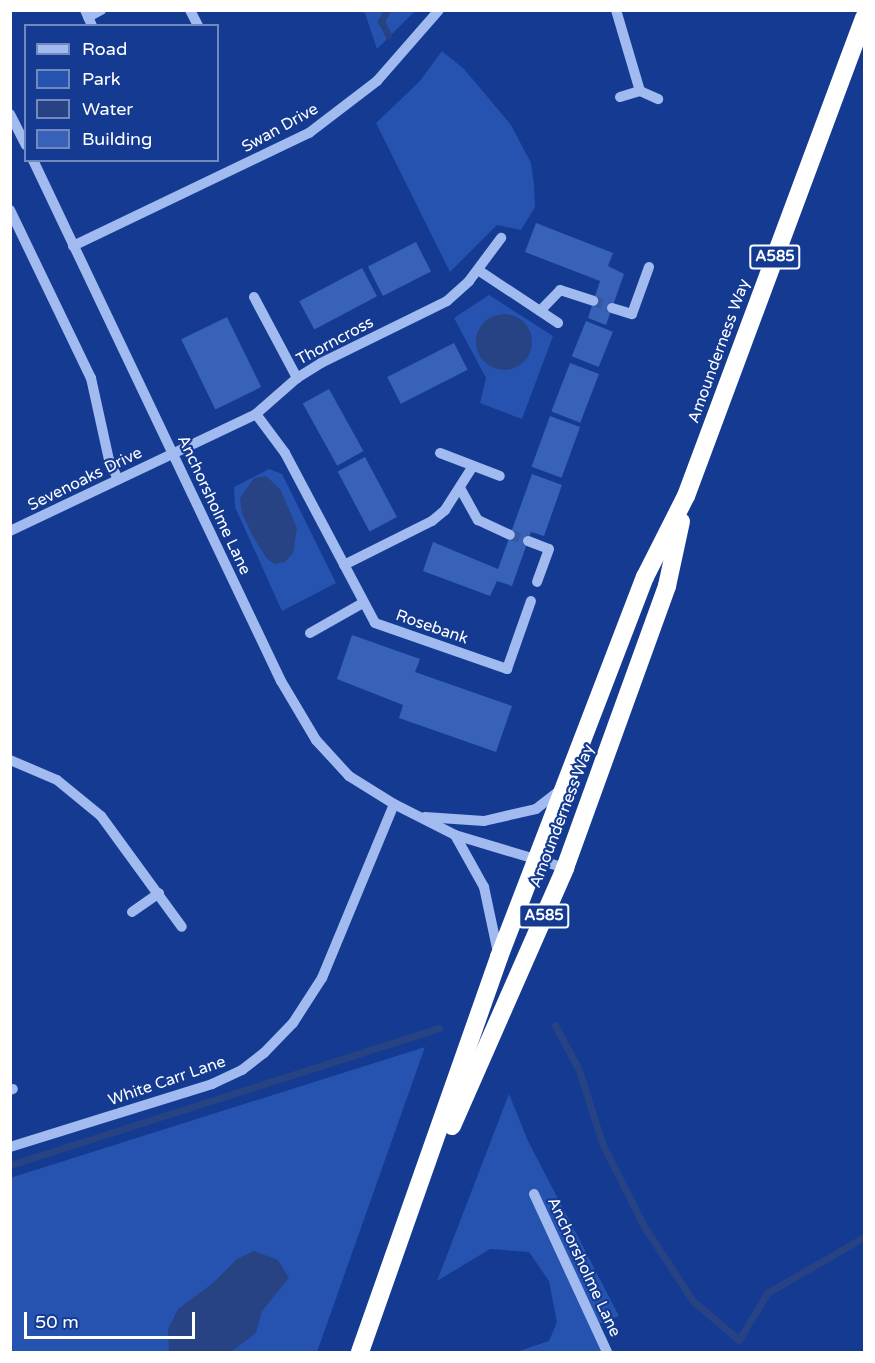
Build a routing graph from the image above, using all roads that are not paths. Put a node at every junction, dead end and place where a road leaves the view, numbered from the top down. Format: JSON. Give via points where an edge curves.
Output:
{"nodes":[{"id":1,"x":101,"y":10,"type":"edge"},
{"id":2,"x":190,"y":10,"type":"edge"},
{"id":3,"x":439,"y":10,"type":"edge"},
{"id":4,"x":616,"y":10,"type":"edge"},
{"id":5,"x":89,"y":18,"type":"edge"},
{"id":6,"x":864,"y":18,"type":"edge"},
{"id":7,"x":197,"y":24,"type":"edge"},
{"id":8,"x":640,"y":91,"type":"junction"},
{"id":9,"x":620,"y":97,"type":"dead end"},
{"id":10,"x":658,"y":99,"type":"dead end"},
{"id":11,"x":10,"y":114,"type":"edge"},
{"id":12,"x":24,"y":142,"type":"edge"},
{"id":13,"x":34,"y":162,"type":"edge"},
{"id":14,"x":10,"y":210,"type":"edge"},
{"id":15,"x":501,"y":238,"type":"dead end"},
{"id":16,"x":73,"y":246,"type":"junction"},
{"id":17,"x":649,"y":267,"type":"dead end"},
{"id":18,"x":477,"y":270,"type":"junction"},
{"id":19,"x":254,"y":297,"type":"dead end"},
{"id":20,"x":593,"y":301,"type":"tunnel mouth"},
{"id":21,"x":612,"y":308,"type":"tunnel mouth"},
{"id":22,"x":540,"y":311,"type":"junction"},
{"id":23,"x":558,"y":323,"type":"dead end"},
{"id":24,"x":297,"y":378,"type":"junction"},
{"id":25,"x":256,"y":414,"type":"junction"},
{"id":26,"x":440,"y":453,"type":"dead end"},
{"id":27,"x":173,"y":454,"type":"junction"},
{"id":28,"x":473,"y":466,"type":"junction"},
{"id":29,"x":501,"y":476,"type":"dead end"},
{"id":30,"x":118,"y":479,"type":"junction"},
{"id":31,"x":460,"y":488,"type":"junction"},
{"id":32,"x":686,"y":496,"type":"junction"},
{"id":33,"x":10,"y":531,"type":"edge"},
{"id":34,"x":510,"y":535,"type":"tunnel mouth"},
{"id":35,"x":528,"y":541,"type":"tunnel mouth"},
{"id":36,"x":344,"y":565,"type":"junction"},
{"id":37,"x":537,"y":582,"type":"dead end"},
{"id":38,"x":531,"y":601,"type":"dead end"},
{"id":39,"x":363,"y":603,"type":"junction"},
{"id":40,"x":310,"y":633,"type":"dead end"},
{"id":41,"x":10,"y":760,"type":"edge"},
{"id":42,"x":568,"y":783,"type":"junction"},
{"id":43,"x":394,"y":804,"type":"junction"},
{"id":44,"x":422,"y":817,"type":"junction"},
{"id":45,"x":455,"y":835,"type":"junction"},
{"id":46,"x":537,"y":861,"type":"junction"},
{"id":47,"x":565,"y":868,"type":"junction"},
{"id":48,"x":159,"y":893,"type":"junction"},
{"id":49,"x":132,"y":912,"type":"dead end"},
{"id":50,"x":182,"y":927,"type":"dead end"},
{"id":51,"x":499,"y":957,"type":"junction"},
{"id":52,"x":10,"y":1147,"type":"edge"},
{"id":53,"x":534,"y":1194,"type":"dead end"},
{"id":54,"x":402,"y":1239,"type":"junction"},
{"id":55,"x":360,"y":1353,"type":"edge"},
{"id":56,"x":607,"y":1353,"type":"edge"}],
"edges":[{"from":1,"to":5,"type":"street"},
{"from":2,"to":7,"type":"street"},
{"from":3,"to":16,"type":"street","name":"Swan Drive","via":[[377,81],[309,132]]},
{"from":4,"to":8,"type":"street"},
{"from":6,"to":32,"type":"highway","name":"Amounderness Way","number":"A585"},
{"from":8,"to":9,"type":"street"},
{"from":8,"to":10,"type":"street"},
{"from":11,"to":12,"type":"street"},
{"from":13,"to":16,"type":"street","name":"Anchorsholme Lane"},
{"from":14,"to":30,"type":"street","via":[[91,378],[109,460]]},
{"from":15,"to":18,"type":"street","name":"Thorncross"},
{"from":16,"to":27,"type":"street","name":"Anchorsholme Lane"},
{"from":17,"to":21,"type":"street","via":[[632,314]]},
{"from":18,"to":22,"type":"street"},
{"from":18,"to":24,"type":"street","name":"Thorncross","via":[[447,301]]},
{"from":19,"to":24,"type":"street"},
{"from":20,"to":22,"type":"street","via":[[560,290]]},
{"from":22,"to":23,"type":"street"},
{"from":24,"to":25,"type":"street","name":"Thorncross"},
{"from":25,"to":27,"type":"street","name":"Thorncross"},
{"from":25,"to":36,"type":"street","name":"Rosebank","via":[[285,453]]},
{"from":26,"to":28,"type":"street"},
{"from":27,"to":30,"type":"street","name":"Sevenoaks Drive"},
{"from":27,"to":43,"type":"street","name":"Anchorsholme Lane","via":[[296,709],[316,740],[349,777]]},
{"from":28,"to":29,"type":"street"},
{"from":28,"to":31,"type":"street"},
{"from":30,"to":33,"type":"street","name":"Sevenoaks Drive"},
{"from":31,"to":34,"type":"street","via":[[478,520]]},
{"from":31,"to":36,"type":"street","via":[[432,521]]},
{"from":32,"to":42,"type":"highway","name":"Amounderness Way","number":"A585","via":[[645,577]]},
{"from":32,"to":47,"type":"highway","name":"Amounderness Way","number":"A585","via":[[667,586]]},
{"from":35,"to":37,"type":"street","via":[[549,549]]},
{"from":36,"to":39,"type":"street","name":"Rosebank"},
{"from":38,"to":39,"type":"street","name":"Rosebank","via":[[507,669],[375,623]]},
{"from":39,"to":40,"type":"street"},
{"from":41,"to":48,"type":"street","via":[[57,780],[85,800],[117,833]]},
{"from":42,"to":44,"type":"street","name":"Anchorsholme Lane","via":[[536,809],[484,821]]},
{"from":42,"to":46,"type":"highway","name":"Amounderness Way","number":"A585"},
{"from":43,"to":44,"type":"street","name":"Anchorsholme Lane"},
{"from":43,"to":52,"type":"street","name":"White Carr Lane","via":[[322,978],[293,1023],[264,1053],[242,1070],[212,1084]]},
{"from":44,"to":45,"type":"street","name":"Anchorsholme Lane"},
{"from":45,"to":46,"type":"street","name":"Anchorsholme Lane"},
{"from":45,"to":51,"type":"street","via":[[484,887]]},
{"from":46,"to":47,"type":"street","name":"Anchorsholme Lane"},
{"from":46,"to":51,"type":"highway","name":"Amounderness Way","number":"A585"},
{"from":47,"to":54,"type":"highway","name":"Amounderness Way","number":"A585"},
{"from":48,"to":49,"type":"street"},
{"from":48,"to":50,"type":"street"},
{"from":51,"to":54,"type":"highway","name":"Amounderness Way","number":"A585"},
{"from":53,"to":56,"type":"street","name":"Anchorsholme Lane"},
{"from":54,"to":55,"type":"highway","name":"Amounderness Way","number":"A585"}]}
